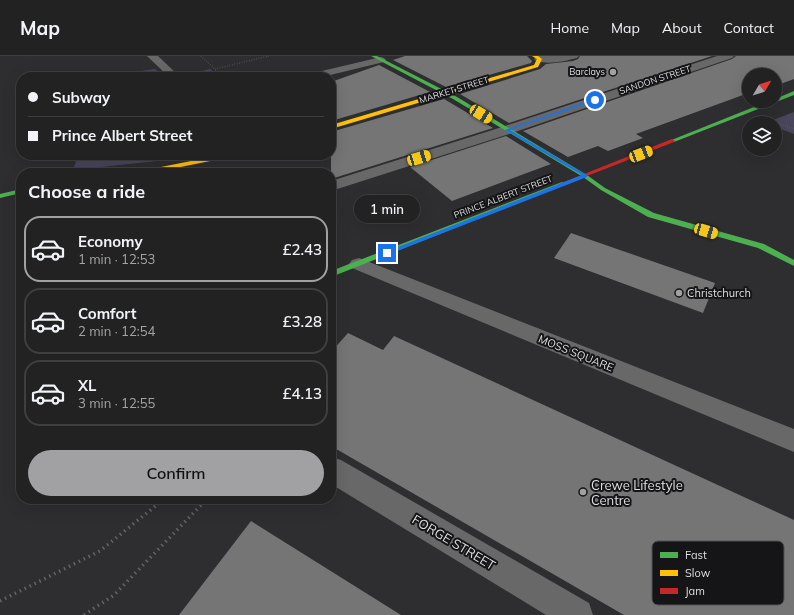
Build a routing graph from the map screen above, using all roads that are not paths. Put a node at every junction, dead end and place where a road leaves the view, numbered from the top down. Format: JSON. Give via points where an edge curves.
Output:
{"nodes":[{"id":1,"x":152,"y":56,"type":"edge"},
{"id":2,"x":573,"y":56,"type":"edge"},
{"id":3,"x":728,"y":56,"type":"edge"},
{"id":4,"x":377,"y":58,"type":"edge"},
{"id":5,"x":537,"y":58,"type":"edge"},
{"id":6,"x":170,"y":72,"type":"edge"},
{"id":7,"x":327,"y":72,"type":"edge"},
{"id":8,"x":794,"y":93,"type":"edge"},
{"id":9,"x":444,"y":94,"type":"junction"},
{"id":10,"x":336,"y":126,"type":"edge"},
{"id":11,"x":507,"y":130,"type":"junction"},
{"id":12,"x":209,"y":160,"type":"edge"},
{"id":13,"x":168,"y":168,"type":"edge"},
{"id":14,"x":585,"y":176,"type":"junction"},
{"id":15,"x":336,"y":184,"type":"edge"},
{"id":16,"x":16,"y":192,"type":"edge"},
{"id":17,"x":0,"y":196,"type":"edge"},
{"id":18,"x":794,"y":263,"type":"edge"},
{"id":19,"x":359,"y":264,"type":"junction"},
{"id":20,"x":336,"y":272,"type":"edge"},
{"id":21,"x":794,"y":441,"type":"edge"},
{"id":22,"x":336,"y":472,"type":"edge"},
{"id":23,"x":577,"y":615,"type":"edge"}],
"edges":[{"from":1,"to":6,"type":"lane"},
{"from":2,"to":5,"type":"street","name":"MARKET STREET"},
{"from":3,"to":11,"type":"street","name":"SANDON STREET"},
{"from":4,"to":7,"type":"lane"},
{"from":4,"to":9,"type":"street"},
{"from":5,"to":9,"type":"street","name":"MARKET STREET","via":[[539,63],[536,66]]},
{"from":8,"to":14,"type":"street","name":"PRINCE ALBERT STREET"},
{"from":9,"to":10,"type":"street","name":"MARKET STREET"},
{"from":9,"to":11,"type":"street"},
{"from":11,"to":14,"type":"street"},
{"from":11,"to":15,"type":"street","name":"SANDON STREET"},
{"from":12,"to":13,"type":"street"},
{"from":14,"to":18,"type":"street","via":[[603,189],[651,215],[761,246]]},
{"from":14,"to":19,"type":"street","name":"PRINCE ALBERT STREET"},
{"from":16,"to":17,"type":"street"},
{"from":19,"to":20,"type":"street","name":"PRINCE ALBERT STREET"},
{"from":19,"to":21,"type":"street","name":"MOSS SQUARE"},
{"from":22,"to":23,"type":"street","name":"FORGE STREET"}]}
